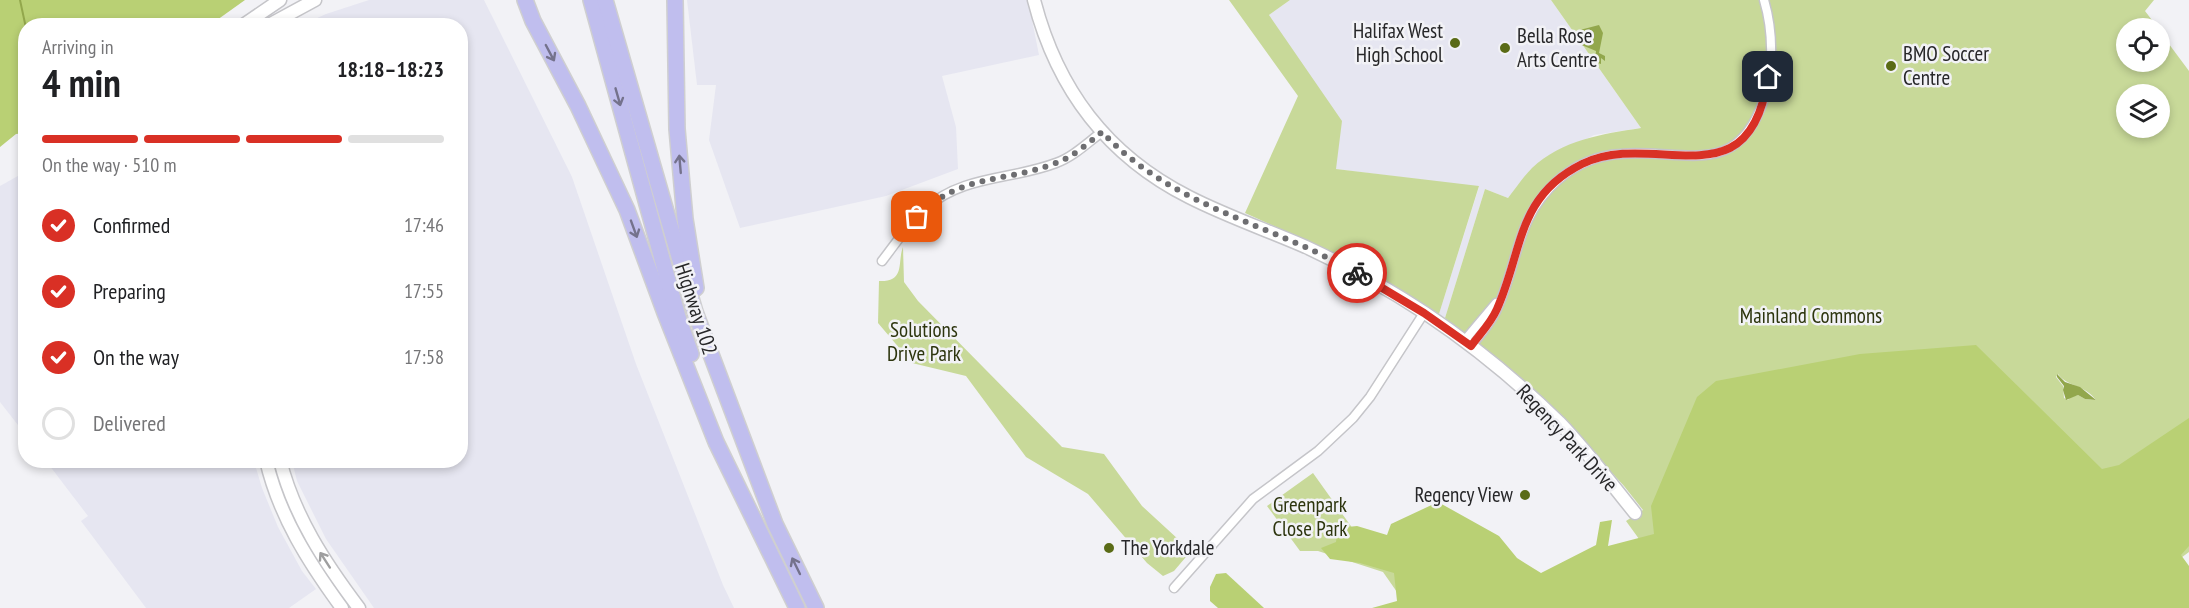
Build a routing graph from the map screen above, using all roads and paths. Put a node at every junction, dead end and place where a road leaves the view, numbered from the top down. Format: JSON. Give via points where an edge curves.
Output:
{"nodes":[{"id":1,"x":280,"y":0,"type":"edge"},
{"id":2,"x":315,"y":0,"type":"edge"},
{"id":3,"x":525,"y":0,"type":"edge"},
{"id":4,"x":591,"y":0,"type":"edge"},
{"id":5,"x":605,"y":0,"type":"edge"},
{"id":6,"x":675,"y":0,"type":"edge"},
{"id":7,"x":1034,"y":0,"type":"edge"},
{"id":8,"x":1764,"y":0,"type":"edge"},
{"id":9,"x":254,"y":18,"type":"edge"},
{"id":10,"x":282,"y":18,"type":"edge"},
{"id":11,"x":1102,"y":132,"type":"junction"},
{"id":12,"x":882,"y":261,"type":"dead end"},
{"id":13,"x":1424,"y":313,"type":"junction"},
{"id":14,"x":1467,"y":344,"type":"junction"},
{"id":15,"x":268,"y":468,"type":"edge"},
{"id":16,"x":282,"y":468,"type":"edge"},
{"id":17,"x":1635,"y":513,"type":"dead end"},
{"id":18,"x":775,"y":524,"type":"junction"},
{"id":19,"x":1174,"y":588,"type":"dead end"},
{"id":20,"x":342,"y":608,"type":"edge"},
{"id":21,"x":359,"y":608,"type":"edge"},
{"id":22,"x":798,"y":608,"type":"edge"},
{"id":23,"x":816,"y":608,"type":"edge"}],
"edges":[{"from":1,"to":9,"type":"street"},
{"from":2,"to":10,"type":"street"},
{"from":3,"to":22,"type":"highway","one_way":true,"via":[[627,210],[716,442]]},
{"from":4,"to":22,"type":"highway","name":"Highway 102","one_way":true,"via":[[682,327],[730,456]]},
{"from":5,"to":18,"type":"highway","name":"Highway 102","via":[[695,312]]},
{"from":18,"to":6,"type":"highway","one_way":true,"via":[[698,300],[685,219],[677,129]]},
{"from":7,"to":11,"type":"street","name":"Regency Park Drive","via":[[1048,44],[1067,84]]},
{"from":8,"to":14,"type":"street","via":[[1770,26],[1770,62],[1766,92],[1751,130],[1719,153],[1687,157],[1619,154],[1599,158],[1569,172],[1542,196],[1528,218],[1502,296]]},
{"from":11,"to":12,"type":"street","via":[[1058,163],[977,181],[948,193],[927,207]]},
{"from":11,"to":13,"type":"street","name":"Regency Park Drive","via":[[1135,164],[1165,184],[1350,269]]},
{"from":13,"to":14,"type":"street","name":"Regency Park Drive"},
{"from":13,"to":19,"type":"street","via":[[1353,418],[1246,507]]},
{"from":14,"to":17,"type":"street","name":"Regency Park Drive","via":[[1560,423]]},
{"from":15,"to":20,"type":"street","via":[[297,540]]},
{"from":21,"to":16,"type":"street","one_way":true,"via":[[304,525]]},
{"from":23,"to":18,"type":"highway","name":"Highway 102","one_way":true}]}
